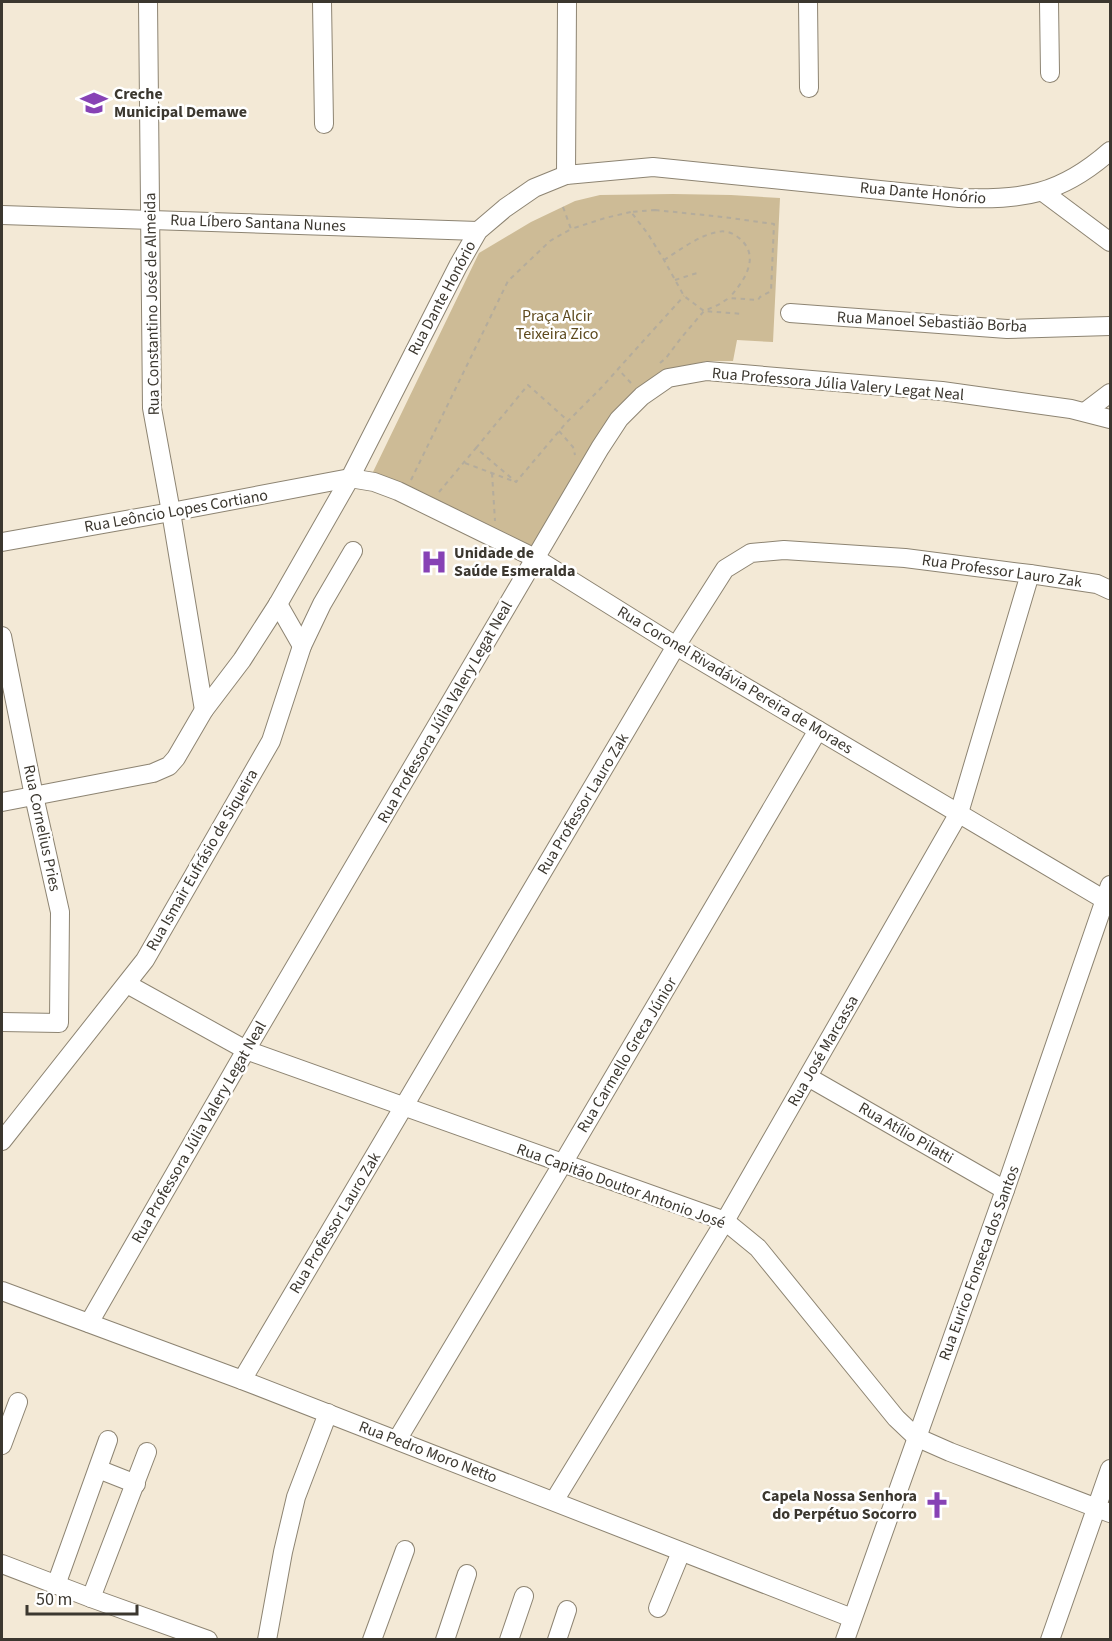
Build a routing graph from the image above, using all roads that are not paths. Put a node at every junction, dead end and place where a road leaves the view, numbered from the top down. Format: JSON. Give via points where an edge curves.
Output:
{"nodes":[{"id":1,"x":148,"y":2,"type":"edge"},
{"id":2,"x":322,"y":2,"type":"edge"},
{"id":3,"x":567,"y":2,"type":"edge"},
{"id":4,"x":808,"y":2,"type":"edge"},
{"id":5,"x":1049,"y":2,"type":"edge"},
{"id":6,"x":1050,"y":73,"type":"dead end"},
{"id":7,"x":809,"y":88,"type":"dead end"},
{"id":8,"x":324,"y":124,"type":"dead end"},
{"id":9,"x":1110,"y":151,"type":"edge"},
{"id":10,"x":566,"y":174,"type":"junction"},
{"id":11,"x":1043,"y":192,"type":"junction"},
{"id":12,"x":2,"y":215,"type":"edge"},
{"id":13,"x":150,"y":219,"type":"junction"},
{"id":14,"x":478,"y":231,"type":"junction"},
{"id":15,"x":1110,"y":242,"type":"edge"},
{"id":16,"x":790,"y":313,"type":"dead end"},
{"id":17,"x":1110,"y":326,"type":"edge"},
{"id":18,"x":1110,"y":393,"type":"edge"},
{"id":19,"x":1085,"y":412,"type":"junction"},
{"id":20,"x":1110,"y":419,"type":"edge"},
{"id":21,"x":350,"y":478,"type":"junction"},
{"id":22,"x":171,"y":512,"type":"junction"},
{"id":23,"x":2,"y":542,"type":"edge"},
{"id":24,"x":353,"y":550,"type":"dead end"},
{"id":25,"x":536,"y":558,"type":"junction"},
{"id":26,"x":1030,"y":574,"type":"junction"},
{"id":27,"x":1110,"y":590,"type":"edge"},
{"id":28,"x":280,"y":608,"type":"junction"},
{"id":29,"x":2,"y":636,"type":"edge"},
{"id":30,"x":297,"y":638,"type":"junction"},
{"id":31,"x":676,"y":646,"type":"junction"},
{"id":32,"x":204,"y":710,"type":"junction"},
{"id":33,"x":818,"y":730,"type":"junction"},
{"id":34,"x":34,"y":796,"type":"junction"},
{"id":35,"x":2,"y":802,"type":"edge"},
{"id":36,"x":959,"y":813,"type":"junction"},
{"id":37,"x":1109,"y":896,"type":"edge"},
{"id":38,"x":127,"y":984,"type":"junction"},
{"id":39,"x":2,"y":1022,"type":"edge"},
{"id":40,"x":246,"y":1050,"type":"junction"},
{"id":41,"x":808,"y":1077,"type":"junction"},
{"id":42,"x":404,"y":1106,"type":"junction"},
{"id":43,"x":2,"y":1141,"type":"edge"},
{"id":44,"x":563,"y":1163,"type":"junction"},
{"id":45,"x":1005,"y":1190,"type":"junction"},
{"id":46,"x":725,"y":1221,"type":"junction"},
{"id":47,"x":2,"y":1290,"type":"edge"},
{"id":48,"x":89,"y":1323,"type":"junction"},
{"id":49,"x":242,"y":1380,"type":"junction"},
{"id":50,"x":18,"y":1402,"type":"dead end"},
{"id":51,"x":328,"y":1413,"type":"junction"},
{"id":52,"x":916,"y":1437,"type":"junction"},
{"id":53,"x":108,"y":1440,"type":"dead end"},
{"id":54,"x":397,"y":1440,"type":"junction"},
{"id":55,"x":2,"y":1445,"type":"edge"},
{"id":56,"x":147,"y":1452,"type":"dead end"},
{"id":57,"x":98,"y":1469,"type":"junction"},
{"id":58,"x":1110,"y":1469,"type":"edge"},
{"id":59,"x":135,"y":1484,"type":"junction"},
{"id":60,"x":554,"y":1501,"type":"junction"},
{"id":61,"x":1104,"y":1510,"type":"edge"},
{"id":62,"x":405,"y":1550,"type":"dead end"},
{"id":63,"x":681,"y":1552,"type":"junction"},
{"id":64,"x":2,"y":1564,"type":"edge"},
{"id":65,"x":467,"y":1574,"type":"dead end"},
{"id":66,"x":56,"y":1585,"type":"junction"},
{"id":67,"x":524,"y":1596,"type":"dead end"},
{"id":68,"x":91,"y":1598,"type":"junction"},
{"id":69,"x":658,"y":1608,"type":"dead end"},
{"id":70,"x":567,"y":1610,"type":"dead end"},
{"id":71,"x":852,"y":1618,"type":"junction"},
{"id":72,"x":208,"y":1640,"type":"edge"},
{"id":73,"x":267,"y":1640,"type":"edge"},
{"id":74,"x":372,"y":1640,"type":"edge"},
{"id":75,"x":445,"y":1640,"type":"edge"},
{"id":76,"x":510,"y":1640,"type":"edge"},
{"id":77,"x":556,"y":1640,"type":"edge"},
{"id":78,"x":845,"y":1640,"type":"edge"},
{"id":79,"x":1050,"y":1640,"type":"edge"}],
"edges":[{"from":1,"to":13,"type":"street","name":"Rua Constantino José de Almeida"},
{"from":2,"to":8,"type":"street"},
{"from":3,"to":10,"type":"street"},
{"from":4,"to":7,"type":"street"},
{"from":5,"to":6,"type":"street"},
{"from":9,"to":11,"type":"street","name":"Rua Dante Honório","via":[[1095,164]]},
{"from":10,"to":11,"type":"street","name":"Rua Dante Honório","via":[[653,167],[959,198],[992,199]]},
{"from":10,"to":14,"type":"street","name":"Rua Dante Honório","via":[[534,188]]},
{"from":11,"to":15,"type":"street"},
{"from":12,"to":13,"type":"street","name":"Rua Líbero Santana Nunes"},
{"from":13,"to":14,"type":"street","name":"Rua Líbero Santana Nunes"},
{"from":13,"to":22,"type":"street","name":"Rua Constantino José de Almeida","via":[[152,408]]},
{"from":14,"to":21,"type":"street","name":"Rua Dante Honório"},
{"from":16,"to":17,"type":"street","name":"Rua Manoel Sebastião Borba","via":[[1007,329]]},
{"from":18,"to":19,"type":"street"},
{"from":19,"to":20,"type":"street","name":"Rua Professora Júlia Valery Legat Neal"},
{"from":19,"to":25,"type":"street","name":"Rua Professora Júlia Valery Legat Neal","via":[[942,391],[707,371],[668,378],[619,419]]},
{"from":21,"to":22,"type":"street","name":"Rua Leôncio Lopes Cortiano"},
{"from":21,"to":25,"type":"street","name":"Rua Coronel Rivadávia Pereira de Moraes","via":[[398,491]]},
{"from":21,"to":28,"type":"street","name":"Rua Dante Honório"},
{"from":22,"to":23,"type":"street","name":"Rua Leôncio Lopes Cortiano"},
{"from":22,"to":32,"type":"street","name":"Rua Constantino José de Almeida"},
{"from":24,"to":30,"type":"street","name":"Rua Ismair Eufrásio de Siqueira"},
{"from":25,"to":31,"type":"street","name":"Rua Coronel Rivadávia Pereira de Moraes"},
{"from":25,"to":40,"type":"street","name":"Rua Professora Júlia Valery Legat Neal"},
{"from":26,"to":27,"type":"street","name":"Rua Professor Lauro Zak","via":[[1097,584]]},
{"from":26,"to":31,"type":"street","name":"Rua Professor Lauro Zak","via":[[819,551],[751,553],[725,569]]},
{"from":26,"to":36,"type":"street","name":"Rua José Marcassa"},
{"from":28,"to":30,"type":"street"},
{"from":28,"to":32,"type":"street","name":"Rua Dante Honório"},
{"from":29,"to":34,"type":"street","name":"Rua Cornelius Pries"},
{"from":30,"to":38,"type":"street","name":"Rua Ismair Eufrásio de Siqueira","via":[[271,741],[145,960]]},
{"from":31,"to":33,"type":"street","name":"Rua Coronel Rivadávia Pereira de Moraes"},
{"from":31,"to":42,"type":"street","name":"Rua Professor Lauro Zak"},
{"from":32,"to":34,"type":"street","name":"Rua Dante Honório","via":[[169,766],[153,773]]},
{"from":33,"to":36,"type":"street","name":"Rua Coronel Rivadávia Pereira de Moraes"},
{"from":33,"to":44,"type":"street","name":"Rua Carmello Greca Júnior"},
{"from":34,"to":35,"type":"street"},
{"from":34,"to":39,"type":"street","name":"Rua Cornelius Pries","via":[[60,912],[59,1023]]},
{"from":36,"to":37,"type":"street","name":"Rua Coronel Rivadávia Pereira de Moraes"},
{"from":36,"to":41,"type":"street","name":"Rua José Marcassa"},
{"from":37,"to":45,"type":"street","name":"Rua Eurico Fonseca dos Santos"},
{"from":38,"to":40,"type":"street","name":"Rua Capitão Doutor Antonio José"},
{"from":38,"to":43,"type":"street","name":"Rua Ismair Eufrásio de Siqueira"},
{"from":40,"to":42,"type":"street","name":"Rua Capitão Doutor Antonio José"},
{"from":40,"to":48,"type":"street","name":"Rua Professora Júlia Valery Legat Neal"},
{"from":41,"to":45,"type":"street","name":"Rua Atílio Pilatti"},
{"from":41,"to":46,"type":"street","name":"Rua José Marcassa"},
{"from":42,"to":44,"type":"street","name":"Rua Capitão Doutor Antonio José"},
{"from":42,"to":49,"type":"street","name":"Rua Professor Lauro Zak"},
{"from":44,"to":46,"type":"street","name":"Rua Capitão Doutor Antonio José"},
{"from":44,"to":54,"type":"street","name":"Rua Carmello Greca Júnior"},
{"from":45,"to":52,"type":"street","name":"Rua Eurico Fonseca dos Santos"},
{"from":46,"to":52,"type":"street","name":"Rua Capitão Doutor Antonio José","via":[[758,1248],[896,1418]]},
{"from":46,"to":60,"type":"street","name":"Rua José Marcassa"},
{"from":47,"to":48,"type":"street","name":"Rua Pedro Moro Netto"},
{"from":48,"to":49,"type":"street","name":"Rua Pedro Moro Netto"},
{"from":49,"to":51,"type":"street","name":"Rua Pedro Moro Netto"},
{"from":50,"to":55,"type":"street"},
{"from":51,"to":54,"type":"street","name":"Rua Pedro Moro Netto"},
{"from":51,"to":73,"type":"street","via":[[297,1497]]},
{"from":52,"to":61,"type":"street","name":"Rua Capitão Doutor Antonio José"},
{"from":52,"to":71,"type":"street","name":"Rua Eurico Fonseca dos Santos"},
{"from":53,"to":57,"type":"street"},
{"from":54,"to":60,"type":"street","name":"Rua Pedro Moro Netto"},
{"from":56,"to":59,"type":"street"},
{"from":57,"to":59,"type":"street"},
{"from":57,"to":66,"type":"street"},
{"from":58,"to":61,"type":"street"},
{"from":59,"to":68,"type":"street"},
{"from":60,"to":63,"type":"street","name":"Rua Pedro Moro Netto"},
{"from":61,"to":79,"type":"street"},
{"from":62,"to":74,"type":"street"},
{"from":63,"to":69,"type":"street"},
{"from":63,"to":71,"type":"street","name":"Rua Pedro Moro Netto"},
{"from":64,"to":66,"type":"street"},
{"from":65,"to":75,"type":"street"},
{"from":66,"to":68,"type":"street"},
{"from":67,"to":76,"type":"street"},
{"from":68,"to":72,"type":"street"},
{"from":70,"to":77,"type":"street"},
{"from":71,"to":78,"type":"street","name":"Rua Eurico Fonseca dos Santos"}]}
